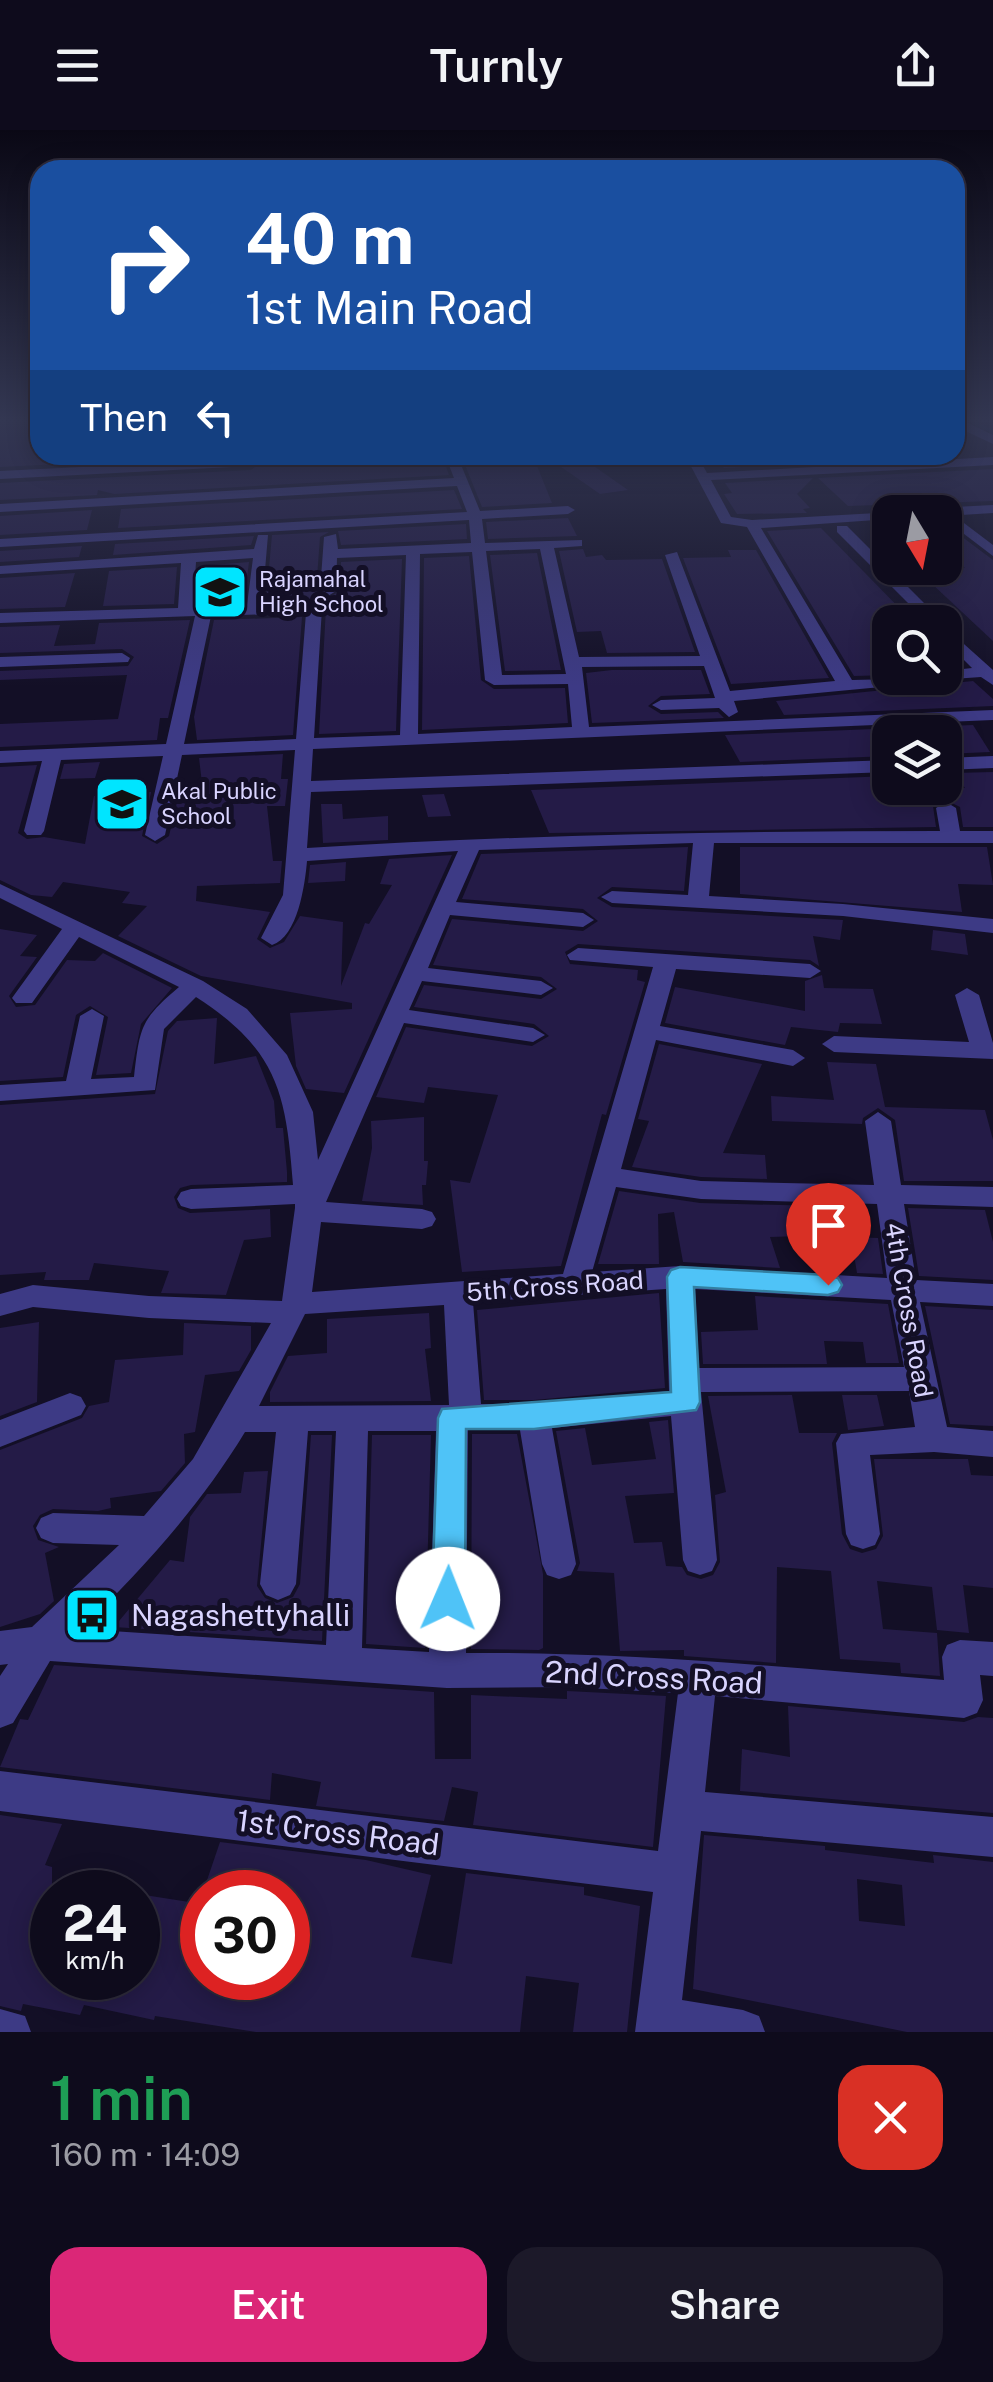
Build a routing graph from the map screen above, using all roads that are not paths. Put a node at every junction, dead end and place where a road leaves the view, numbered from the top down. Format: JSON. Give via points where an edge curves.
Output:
{"nodes":[{"id":1,"x":472,"y":510,"type":"edge"},
{"id":2,"x":568,"y":510,"type":"dead end"},
{"id":3,"x":720,"y":510,"type":"edge"},
{"id":4,"x":475,"y":516,"type":"junction"},
{"id":5,"x":872,"y":518,"type":"edge"},
{"id":6,"x":993,"y":519,"type":"edge"},
{"id":7,"x":962,"y":521,"type":"edge"},
{"id":8,"x":330,"y":524,"type":"junction"},
{"id":9,"x":872,"y":527,"type":"edge"},
{"id":10,"x":264,"y":528,"type":"junction"},
{"id":11,"x":962,"y":528,"type":"edge"},
{"id":12,"x":755,"y":529,"type":"junction"},
{"id":13,"x":842,"y":529,"type":"junction"},
{"id":14,"x":986,"y":540,"type":"edge"},
{"id":15,"x":0,"y":543,"type":"edge"},
{"id":16,"x":546,"y":544,"type":"junction"},
{"id":17,"x":577,"y":544,"type":"dead end"},
{"id":18,"x":477,"y":547,"type":"junction"},
{"id":19,"x":413,"y":550,"type":"junction"},
{"id":20,"x":993,"y":552,"type":"edge"},
{"id":21,"x":260,"y":554,"type":"junction"},
{"id":22,"x":332,"y":554,"type":"junction"},
{"id":23,"x":672,"y":555,"type":"dead end"},
{"id":24,"x":188,"y":558,"type":"junction"},
{"id":25,"x":0,"y":570,"type":"edge"},
{"id":26,"x":328,"y":592,"type":"dead end"},
{"id":27,"x":919,"y":605,"type":"edge"},
{"id":28,"x":254,"y":610,"type":"junction"},
{"id":29,"x":204,"y":611,"type":"junction"},
{"id":30,"x":185,"y":612,"type":"junction"},
{"id":31,"x":0,"y":618,"type":"edge"},
{"id":32,"x":962,"y":649,"type":"edge"},
{"id":33,"x":122,"y":658,"type":"dead end"},
{"id":34,"x":710,"y":661,"type":"junction"},
{"id":35,"x":0,"y":662,"type":"edge"},
{"id":36,"x":574,"y":671,"type":"junction"},
{"id":37,"x":962,"y":676,"type":"edge"},
{"id":38,"x":989,"y":676,"type":"edge"},
{"id":39,"x":872,"y":683,"type":"edge"},
{"id":40,"x":846,"y":685,"type":"junction"},
{"id":41,"x":724,"y":700,"type":"junction"},
{"id":42,"x":660,"y":704,"type":"dead end"},
{"id":43,"x":993,"y":715,"type":"edge"},
{"id":44,"x":735,"y":726,"type":"junction"},
{"id":45,"x":581,"y":732,"type":"junction"},
{"id":46,"x":409,"y":740,"type":"junction"},
{"id":47,"x":307,"y":744,"type":"junction"},
{"id":48,"x":172,"y":750,"type":"junction"},
{"id":49,"x":53,"y":754,"type":"junction"},
{"id":50,"x":0,"y":756,"type":"edge"},
{"id":51,"x":993,"y":762,"type":"edge"},
{"id":52,"x":962,"y":763,"type":"edge"},
{"id":53,"x":872,"y":767,"type":"edge"},
{"id":54,"x":303,"y":786,"type":"junction"},
{"id":55,"x":946,"y":808,"type":"dead end"},
{"id":56,"x":34,"y":831,"type":"dead end"},
{"id":57,"x":155,"y":835,"type":"dead end"},
{"id":58,"x":704,"y":837,"type":"junction"},
{"id":59,"x":951,"y":837,"type":"junction"},
{"id":60,"x":992,"y":840,"type":"edge"},
{"id":61,"x":471,"y":844,"type":"junction"},
{"id":62,"x":298,"y":854,"type":"junction"},
{"id":63,"x":0,"y":890,"type":"edge"},
{"id":64,"x":612,"y":897,"type":"dead end"},
{"id":65,"x":698,"y":902,"type":"junction"},
{"id":66,"x":445,"y":908,"type":"junction"},
{"id":67,"x":583,"y":920,"type":"dead end"},
{"id":68,"x":993,"y":926,"type":"edge"},
{"id":69,"x":75,"y":927,"type":"junction"},
{"id":70,"x":272,"y":938,"type":"dead end"},
{"id":71,"x":578,"y":955,"type":"dead end"},
{"id":72,"x":666,"y":962,"type":"junction"},
{"id":73,"x":810,"y":971,"type":"dead end"},
{"id":74,"x":416,"y":973,"type":"junction"},
{"id":75,"x":195,"y":986,"type":"junction"},
{"id":76,"x":540,"y":988,"type":"dead end"},
{"id":77,"x":968,"y":995,"type":"dead end"},
{"id":78,"x":24,"y":998,"type":"dead end"},
{"id":79,"x":397,"y":1015,"type":"junction"},
{"id":80,"x":92,"y":1016,"type":"dead end"},
{"id":81,"x":646,"y":1031,"type":"junction"},
{"id":82,"x":533,"y":1035,"type":"dead end"},
{"id":83,"x":834,"y":1044,"type":"dead end"},
{"id":84,"x":988,"y":1050,"type":"edge"},
{"id":85,"x":793,"y":1058,"type":"dead end"},
{"id":86,"x":77,"y":1088,"type":"junction"},
{"id":87,"x":0,"y":1093,"type":"edge"},
{"id":88,"x":878,"y":1121,"type":"dead end"},
{"id":89,"x":606,"y":1176,"type":"junction"},
{"id":90,"x":889,"y":1193,"type":"junction"},
{"id":91,"x":993,"y":1198,"type":"edge"},
{"id":92,"x":190,"y":1199,"type":"dead end"},
{"id":93,"x":309,"y":1204,"type":"junction"},
{"id":94,"x":422,"y":1219,"type":"dead end"},
{"id":95,"x":680,"y":1277,"type":"junction"},
{"id":96,"x":574,"y":1286,"type":"junction"},
{"id":97,"x":903,"y":1289,"type":"junction"},
{"id":98,"x":458,"y":1294,"type":"junction"},
{"id":99,"x":993,"y":1295,"type":"edge"},
{"id":100,"x":0,"y":1305,"type":"edge"},
{"id":101,"x":294,"y":1308,"type":"junction"},
{"id":102,"x":919,"y":1379,"type":"junction"},
{"id":103,"x":685,"y":1391,"type":"junction"},
{"id":104,"x":70,"y":1406,"type":"dead end"},
{"id":105,"x":459,"y":1417,"type":"junction"},
{"id":106,"x":534,"y":1417,"type":"junction"},
{"id":107,"x":354,"y":1418,"type":"junction"},
{"id":108,"x":236,"y":1419,"type":"junction"},
{"id":109,"x":293,"y":1419,"type":"junction"},
{"id":110,"x":0,"y":1434,"type":"edge"},
{"id":111,"x":934,"y":1439,"type":"junction"},
{"id":112,"x":993,"y":1444,"type":"edge"},
{"id":113,"x":53,"y":1528,"type":"dead end"},
{"id":114,"x":152,"y":1531,"type":"junction"},
{"id":115,"x":863,"y":1534,"type":"dead end"},
{"id":116,"x":700,"y":1560,"type":"dead end"},
{"id":117,"x":559,"y":1564,"type":"dead end"},
{"id":118,"x":278,"y":1584,"type":"dead end"},
{"id":119,"x":40,"y":1643,"type":"junction"},
{"id":120,"x":0,"y":1648,"type":"edge"},
{"id":121,"x":993,"y":1659,"type":"edge"},
{"id":122,"x":343,"y":1664,"type":"junction"},
{"id":123,"x":447,"y":1671,"type":"junction"},
{"id":124,"x":699,"y":1677,"type":"junction"},
{"id":125,"x":0,"y":1710,"type":"edge"},
{"id":126,"x":0,"y":1790,"type":"edge"},
{"id":127,"x":685,"y":1810,"type":"junction"},
{"id":128,"x":993,"y":1837,"type":"edge"},
{"id":129,"x":676,"y":1874,"type":"junction"},
{"id":130,"x":658,"y":2025,"type":"edge"},
{"id":131,"x":0,"y":2030,"type":"edge"},
{"id":132,"x":9,"y":2032,"type":"edge"},
{"id":133,"x":743,"y":2032,"type":"edge"}],
"edges":[{"from":1,"to":4,"type":"street"},
{"from":2,"to":4,"type":"street"},
{"from":3,"to":12,"type":"street","via":[[726,520]]},
{"from":4,"to":8,"type":"street"},
{"from":4,"to":18,"type":"street"},
{"from":5,"to":12,"type":"street"},
{"from":6,"to":7,"type":"street"},
{"from":8,"to":10,"type":"street"},
{"from":8,"to":22,"type":"street"},
{"from":9,"to":13,"type":"street"},
{"from":10,"to":15,"type":"street"},
{"from":10,"to":21,"type":"street"},
{"from":11,"to":14,"type":"street"},
{"from":12,"to":13,"type":"street"},
{"from":12,"to":40,"type":"street"},
{"from":13,"to":27,"type":"street"},
{"from":14,"to":20,"type":"street"},
{"from":16,"to":17,"type":"street"},
{"from":16,"to":18,"type":"street"},
{"from":16,"to":36,"type":"street"},
{"from":18,"to":19,"type":"street"},
{"from":18,"to":36,"type":"street","via":[[494,680]]},
{"from":19,"to":22,"type":"street"},
{"from":19,"to":46,"type":"street"},
{"from":21,"to":24,"type":"street"},
{"from":21,"to":28,"type":"street"},
{"from":22,"to":26,"type":"street"},
{"from":23,"to":34,"type":"street"},
{"from":24,"to":25,"type":"street"},
{"from":24,"to":30,"type":"street"},
{"from":28,"to":29,"type":"street"},
{"from":28,"to":47,"type":"street","via":[[314,608]]},
{"from":29,"to":30,"type":"street"},
{"from":29,"to":48,"type":"street"},
{"from":30,"to":31,"type":"street"},
{"from":32,"to":38,"type":"street"},
{"from":33,"to":35,"type":"street"},
{"from":34,"to":36,"type":"street"},
{"from":34,"to":41,"type":"street"},
{"from":36,"to":45,"type":"street"},
{"from":37,"to":38,"type":"street"},
{"from":39,"to":40,"type":"street"},
{"from":40,"to":41,"type":"street"},
{"from":41,"to":42,"type":"street"},
{"from":41,"to":44,"type":"street"},
{"from":43,"to":44,"type":"street"},
{"from":44,"to":45,"type":"street"},
{"from":45,"to":46,"type":"street"},
{"from":46,"to":47,"type":"street"},
{"from":47,"to":48,"type":"street"},
{"from":47,"to":54,"type":"street"},
{"from":48,"to":49,"type":"street"},
{"from":48,"to":57,"type":"street"},
{"from":49,"to":50,"type":"street"},
{"from":49,"to":56,"type":"street"},
{"from":51,"to":52,"type":"street"},
{"from":53,"to":54,"type":"street"},
{"from":54,"to":62,"type":"street"},
{"from":55,"to":59,"type":"street"},
{"from":58,"to":59,"type":"street"},
{"from":58,"to":61,"type":"street"},
{"from":58,"to":65,"type":"street"},
{"from":59,"to":60,"type":"street"},
{"from":61,"to":62,"type":"street"},
{"from":61,"to":66,"type":"street"},
{"from":62,"to":70,"type":"street","via":[[294,895]]},
{"from":63,"to":69,"type":"street"},
{"from":64,"to":65,"type":"street"},
{"from":65,"to":68,"type":"street"},
{"from":66,"to":67,"type":"street"},
{"from":66,"to":74,"type":"street"},
{"from":69,"to":75,"type":"street"},
{"from":69,"to":78,"type":"street"},
{"from":71,"to":72,"type":"street"},
{"from":72,"to":73,"type":"street"},
{"from":72,"to":81,"type":"street"},
{"from":74,"to":76,"type":"street"},
{"from":74,"to":79,"type":"street"},
{"from":75,"to":86,"type":"street","via":[[152,1029],[146,1084]]},
{"from":75,"to":93,"type":"street","via":[[239,1014],[275,1055],[300,1112]]},
{"from":77,"to":84,"type":"street"},
{"from":79,"to":82,"type":"street"},
{"from":79,"to":93,"type":"street"},
{"from":80,"to":86,"type":"street"},
{"from":81,"to":85,"type":"street"},
{"from":81,"to":89,"type":"street"},
{"from":83,"to":84,"type":"street"},
{"from":86,"to":87,"type":"street"},
{"from":88,"to":90,"type":"street","name":"4th Cross Road"},
{"from":89,"to":90,"type":"street","via":[[701,1190]]},
{"from":89,"to":96,"type":"street"},
{"from":90,"to":91,"type":"street"},
{"from":90,"to":97,"type":"street","name":"4th Cross Road"},
{"from":92,"to":93,"type":"street"},
{"from":93,"to":94,"type":"street"},
{"from":93,"to":101,"type":"street"},
{"from":95,"to":96,"type":"street","name":"5th Cross Road"},
{"from":95,"to":97,"type":"street","name":"5th Cross Road"},
{"from":95,"to":103,"type":"street"},
{"from":96,"to":98,"type":"street","name":"5th Cross Road"},
{"from":97,"to":99,"type":"street","name":"5th Cross Road"},
{"from":97,"to":102,"type":"street","name":"4th Cross Road"},
{"from":98,"to":101,"type":"street","name":"5th Cross Road"},
{"from":98,"to":105,"type":"street"},
{"from":100,"to":101,"type":"street","via":[[33,1296],[149,1308]]},
{"from":101,"to":108,"type":"street"},
{"from":102,"to":103,"type":"street"},
{"from":102,"to":111,"type":"street","name":"4th Cross Road"},
{"from":103,"to":106,"type":"street"},
{"from":103,"to":116,"type":"street"},
{"from":104,"to":110,"type":"street"},
{"from":105,"to":106,"type":"street"},
{"from":105,"to":107,"type":"street"},
{"from":105,"to":123,"type":"street"},
{"from":106,"to":117,"type":"street"},
{"from":107,"to":109,"type":"street"},
{"from":107,"to":122,"type":"street"},
{"from":108,"to":109,"type":"street"},
{"from":108,"to":114,"type":"street"},
{"from":109,"to":118,"type":"street"},
{"from":111,"to":112,"type":"street"},
{"from":111,"to":115,"type":"street","via":[[852,1443]]},
{"from":113,"to":114,"type":"street"},
{"from":114,"to":119,"type":"street"},
{"from":119,"to":120,"type":"street","name":"2nd Cross Road"},
{"from":119,"to":122,"type":"street","name":"2nd Cross Road"},
{"from":119,"to":125,"type":"street"},
{"from":121,"to":124,"type":"street","name":"2nd Cross Road","via":[[960,1657],[964,1700]]},
{"from":122,"to":123,"type":"street","name":"2nd Cross Road"},
{"from":123,"to":124,"type":"street","name":"2nd Cross Road"},
{"from":124,"to":127,"type":"street"},
{"from":126,"to":129,"type":"street","name":"1st Cross Road"},
{"from":127,"to":128,"type":"street"},
{"from":127,"to":129,"type":"street"},
{"from":129,"to":130,"type":"street"},
{"from":130,"to":133,"type":"street"},
{"from":131,"to":132,"type":"street"}]}
